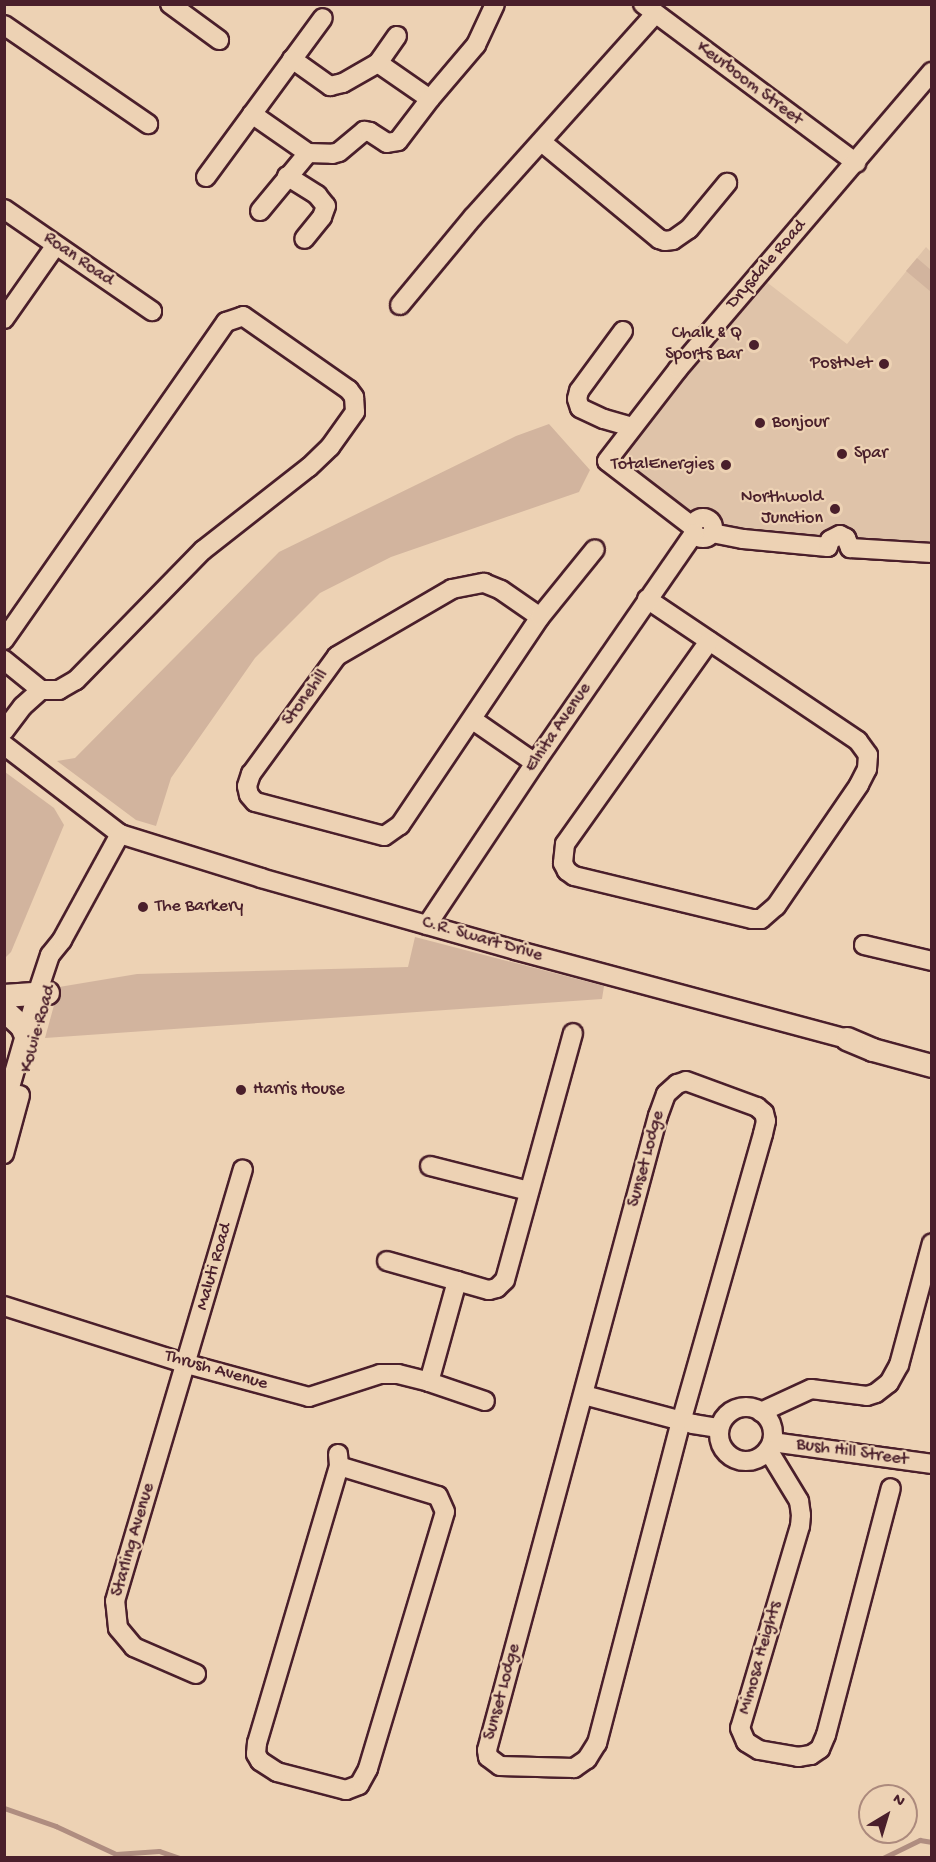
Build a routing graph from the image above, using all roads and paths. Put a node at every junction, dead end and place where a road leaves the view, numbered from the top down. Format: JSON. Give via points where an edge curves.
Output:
{"nodes":[{"id":1,"x":170,"y":4,"type":"edge"},
{"id":2,"x":495,"y":4,"type":"edge"},
{"id":3,"x":649,"y":9,"type":"edge"},
{"id":4,"x":323,"y":18,"type":"dead end"},
{"id":5,"x":4,"y":25,"type":"edge"},
{"id":6,"x":397,"y":36,"type":"dead end"},
{"id":7,"x":219,"y":39,"type":"dead end"},
{"id":8,"x":292,"y":59,"type":"junction"},
{"id":9,"x":378,"y":63,"type":"junction"},
{"id":10,"x":932,"y":72,"type":"edge"},
{"id":11,"x":430,"y":99,"type":"junction"},
{"id":12,"x":252,"y":114,"type":"junction"},
{"id":13,"x":148,"y":124,"type":"dead end"},
{"id":14,"x":543,"y":143,"type":"junction"},
{"id":15,"x":308,"y":153,"type":"junction"},
{"id":16,"x":856,"y":163,"type":"junction"},
{"id":17,"x":287,"y":176,"type":"junction"},
{"id":18,"x":206,"y":177,"type":"dead end"},
{"id":19,"x":728,"y":183,"type":"dead end"},
{"id":20,"x":4,"y":209,"type":"edge"},
{"id":21,"x":260,"y":211,"type":"dead end"},
{"id":22,"x":304,"y":239,"type":"dead end"},
{"id":23,"x":56,"y":244,"type":"junction"},
{"id":24,"x":400,"y":305,"type":"dead end"},
{"id":25,"x":152,"y":311,"type":"dead end"},
{"id":26,"x":4,"y":319,"type":"edge"},
{"id":27,"x":623,"y":331,"type":"dead end"},
{"id":28,"x":632,"y":427,"type":"junction"},
{"id":29,"x":700,"y":531,"type":"junction"},
{"id":30,"x":595,"y":549,"type":"dead end"},
{"id":31,"x":932,"y":553,"type":"edge"},
{"id":32,"x":647,"y":599,"type":"junction"},
{"id":33,"x":540,"y":617,"type":"junction"},
{"id":34,"x":4,"y":640,"type":"edge"},
{"id":35,"x":709,"y":641,"type":"junction"},
{"id":36,"x":4,"y":660,"type":"edge"},
{"id":37,"x":41,"y":690,"type":"junction"},
{"id":38,"x":473,"y":720,"type":"junction"},
{"id":39,"x":4,"y":731,"type":"edge"},
{"id":40,"x":4,"y":745,"type":"edge"},
{"id":41,"x":535,"y":763,"type":"junction"},
{"id":42,"x":120,"y":834,"type":"junction"},
{"id":43,"x":428,"y":924,"type":"junction"},
{"id":44,"x":864,"y":945,"type":"dead end"},
{"id":45,"x":932,"y":961,"type":"edge"},
{"id":46,"x":42,"y":993,"type":"junction"},
{"id":47,"x":4,"y":996,"type":"edge"},
{"id":48,"x":4,"y":1010,"type":"edge"},
{"id":49,"x":573,"y":1033,"type":"dead end"},
{"id":50,"x":26,"y":1036,"type":"junction"},
{"id":51,"x":847,"y":1039,"type":"junction"},
{"id":52,"x":932,"y":1052,"type":"edge"},
{"id":53,"x":932,"y":1066,"type":"edge"},
{"id":54,"x":4,"y":1108,"type":"edge"},
{"id":55,"x":4,"y":1154,"type":"edge"},
{"id":56,"x":430,"y":1166,"type":"dead end"},
{"id":57,"x":243,"y":1170,"type":"dead end"},
{"id":58,"x":529,"y":1191,"type":"junction"},
{"id":59,"x":932,"y":1243,"type":"edge"},
{"id":60,"x":387,"y":1261,"type":"dead end"},
{"id":61,"x":457,"y":1281,"type":"junction"},
{"id":62,"x":4,"y":1306,"type":"edge"},
{"id":63,"x":187,"y":1364,"type":"junction"},
{"id":64,"x":429,"y":1382,"type":"junction"},
{"id":65,"x":584,"y":1395,"type":"junction"},
{"id":66,"x":485,"y":1401,"type":"dead end"},
{"id":67,"x":761,"y":1412,"type":"junction"},
{"id":68,"x":681,"y":1421,"type":"junction"},
{"id":69,"x":719,"y":1428,"type":"junction"},
{"id":70,"x":770,"y":1446,"type":"junction"},
{"id":71,"x":338,"y":1460,"type":"joint"},
{"id":72,"x":932,"y":1464,"type":"edge"},
{"id":73,"x":891,"y":1488,"type":"dead end"},
{"id":74,"x":196,"y":1674,"type":"dead end"}],
"edges":[{"from":1,"to":7,"type":"street"},
{"from":2,"to":11,"type":"street","via":[[476,45]]},
{"from":3,"to":14,"type":"street"},
{"from":3,"to":16,"type":"street","name":"Keurboom Street"},
{"from":4,"to":8,"type":"street"},
{"from":5,"to":13,"type":"street"},
{"from":6,"to":9,"type":"street"},
{"from":8,"to":9,"type":"street","via":[[330,86]]},
{"from":8,"to":12,"type":"street"},
{"from":9,"to":11,"type":"street"},
{"from":10,"to":16,"type":"street","name":"Drysdale Road"},
{"from":11,"to":15,"type":"street","via":[[404,135],[393,143],[368,131],[360,133],[339,152]]},
{"from":12,"to":15,"type":"street"},
{"from":12,"to":18,"type":"street"},
{"from":14,"to":19,"type":"street","via":[[665,241],[689,229]]},
{"from":14,"to":24,"type":"street","via":[[473,217]]},
{"from":15,"to":17,"type":"street"},
{"from":16,"to":28,"type":"street","name":"Drysdale Road"},
{"from":17,"to":21,"type":"street"},
{"from":17,"to":22,"type":"street","via":[[317,195],[326,206]]},
{"from":20,"to":23,"type":"street","name":"Roan Road"},
{"from":23,"to":25,"type":"street","name":"Roan Road"},
{"from":23,"to":26,"type":"street"},
{"from":27,"to":28,"type":"street","via":[[577,399],[580,408]]},
{"from":28,"to":29,"type":"street","name":"Drysdale Road","via":[[607,461]]},
{"from":29,"to":31,"type":"street","via":[[828,547],[838,557],[845,556],[850,548]]},
{"from":29,"to":32,"type":"street","name":"Elnita Avenue"},
{"from":30,"to":33,"type":"street"},
{"from":32,"to":35,"type":"street"},
{"from":32,"to":41,"type":"street","name":"Elnita Avenue"},
{"from":33,"to":38,"type":"street","name":"Stonehill"},
{"from":33,"to":38,"type":"street","name":"Stonehill","via":[[491,584],[469,584],[452,589],[355,644],[322,673],[250,774],[249,795],[261,806],[384,837],[404,820]]},
{"from":34,"to":37,"type":"street","via":[[226,322],[243,316],[349,390],[355,412],[330,447],[203,550],[76,680],[59,690]]},
{"from":35,"to":35,"type":"street","via":[[858,741],[868,755],[860,785],[776,906],[761,919],[574,876],[563,863],[565,844]]},
{"from":36,"to":37,"type":"street"},
{"from":37,"to":39,"type":"street"},
{"from":38,"to":41,"type":"street"},
{"from":40,"to":42,"type":"street"},
{"from":41,"to":43,"type":"street","name":"Elnita Avenue"},
{"from":42,"to":43,"type":"street","name":"C.R. Swart Drive"},
{"from":42,"to":46,"type":"street","name":"Kowie Road","via":[[50,955]]},
{"from":43,"to":51,"type":"street","name":"C.R. Swart Drive"},
{"from":44,"to":45,"type":"street"},
{"from":46,"to":47,"type":"street"},
{"from":46,"to":50,"type":"street","name":"Kowie Road"},
{"from":46,"to":55,"type":"street","name":"Kowie Road"},
{"from":48,"to":50,"type":"street","via":[[22,1026]]},
{"from":49,"to":58,"type":"street"},
{"from":50,"to":54,"type":"street","name":"Kowie Road"},
{"from":51,"to":52,"type":"street","name":"C.R. Swart Drive","via":[[878,1038]]},
{"from":51,"to":53,"type":"street","name":"C.R. Swart Drive"},
{"from":56,"to":58,"type":"street"},
{"from":57,"to":63,"type":"street","name":"Maluti Road"},
{"from":58,"to":61,"type":"street","via":[[504,1280],[489,1290]]},
{"from":59,"to":67,"type":"street","via":[[899,1365],[889,1383],[867,1396],[811,1389]]},
{"from":60,"to":61,"type":"street"},
{"from":61,"to":64,"type":"street"},
{"from":62,"to":63,"type":"street","name":"Thrush Avenue"},
{"from":63,"to":64,"type":"street","name":"Thrush Avenue","via":[[309,1397],[380,1374]]},
{"from":63,"to":74,"type":"street","name":"Starling Avenue","via":[[115,1601],[115,1617],[118,1628],[134,1647]]},
{"from":64,"to":66,"type":"street","name":"Thrush Avenue"},
{"from":65,"to":68,"type":"street"},
{"from":65,"to":68,"type":"street","name":"Sunset Lodge","via":[[658,1116],[666,1094],[686,1082],[757,1107],[766,1121]]},
{"from":65,"to":68,"type":"street","name":"Sunset Lodge","via":[[487,1750],[488,1757],[500,1766],[574,1768],[587,1759],[597,1743]]},
{"from":67,"to":69,"type":"street","via":[[736,1409]]},
{"from":67,"to":70,"type":"street","via":[[771,1425]]},
{"from":68,"to":69,"type":"street"},
{"from":69,"to":70,"type":"street","via":[[721,1446],[735,1460],[753,1461]]},
{"from":70,"to":72,"type":"street","name":"Bush Hill Street"},
{"from":70,"to":73,"type":"street","name":"Mimosa Heights","via":[[799,1501],[801,1515],[740,1728],[746,1742],[759,1750],[798,1757],[820,1749]]},
{"from":71,"to":71,"type":"street","via":[[430,1492],[441,1500],[445,1512],[368,1769],[359,1785],[346,1790],[277,1772],[256,1754]]}]}
